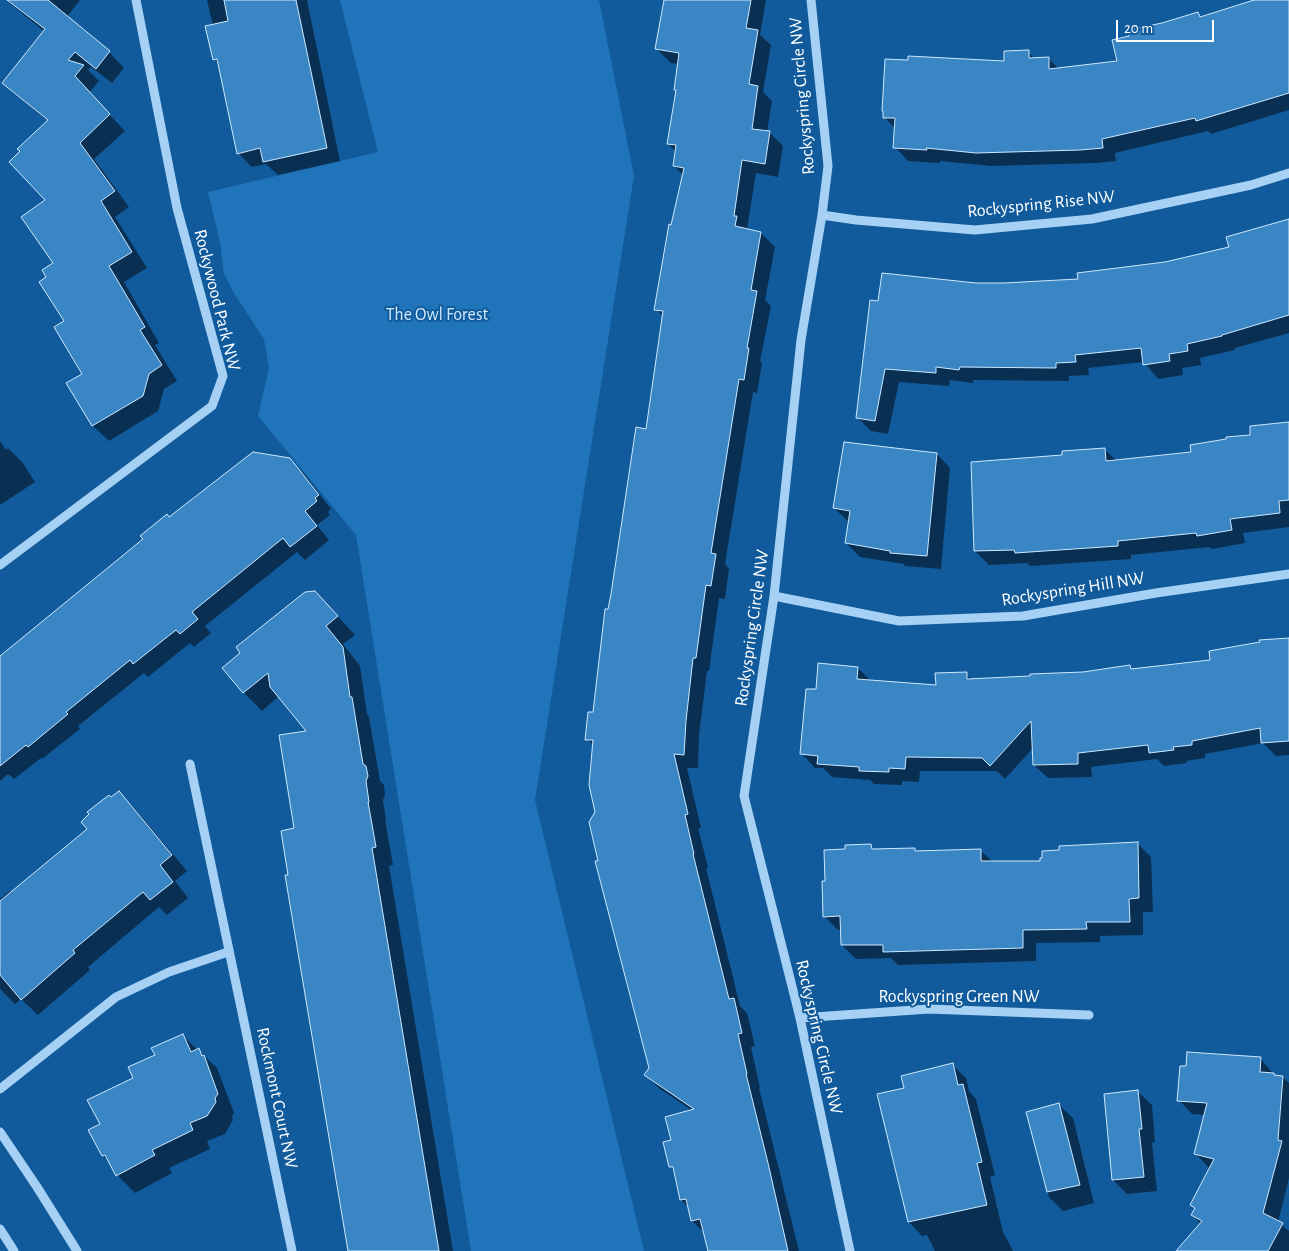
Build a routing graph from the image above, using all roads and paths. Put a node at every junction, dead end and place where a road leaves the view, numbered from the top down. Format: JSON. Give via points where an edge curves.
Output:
{"nodes":[{"id":1,"x":136,"y":0,"type":"edge"},
{"id":2,"x":811,"y":0,"type":"edge"},
{"id":3,"x":1289,"y":173,"type":"edge"},
{"id":4,"x":822,"y":215,"type":"junction"},
{"id":5,"x":0,"y":565,"type":"edge"},
{"id":6,"x":1289,"y":574,"type":"edge"},
{"id":7,"x":774,"y":596,"type":"junction"},
{"id":8,"x":190,"y":764,"type":"dead end"},
{"id":9,"x":228,"y":952,"type":"junction"},
{"id":10,"x":1089,"y":1016,"type":"dead end"},
{"id":11,"x":800,"y":1018,"type":"junction"},
{"id":12,"x":0,"y":1089,"type":"edge"},
{"id":13,"x":0,"y":1132,"type":"edge"},
{"id":14,"x":0,"y":1229,"type":"edge"},
{"id":15,"x":14,"y":1251,"type":"edge"},
{"id":16,"x":77,"y":1251,"type":"edge"},
{"id":17,"x":292,"y":1251,"type":"edge"},
{"id":18,"x":850,"y":1251,"type":"edge"}],
"edges":[{"from":1,"to":5,"type":"street","name":"Rockywood Park NW","via":[[178,208],[223,376],[212,406]]},
{"from":2,"to":4,"type":"street","name":"Rockyspring Circle NW","via":[[828,166]]},
{"from":3,"to":4,"type":"street","name":"Rockyspring Rise NW","via":[[1251,185],[1092,219],[975,230]]},
{"from":4,"to":7,"type":"street","name":"Rockyspring Circle NW","via":[[801,340]]},
{"from":6,"to":7,"type":"street","name":"Rockyspring Hill NW","via":[[1022,616],[899,621]]},
{"from":7,"to":11,"type":"street","name":"Rockyspring Circle NW","via":[[744,796]]},
{"from":8,"to":9,"type":"street","name":"Rockmont Court NW"},
{"from":9,"to":12,"type":"street","via":[[169,972],[116,997]]},
{"from":9,"to":17,"type":"street","name":"Rockmont Court NW"},
{"from":10,"to":11,"type":"street","name":"Rockyspring Green NW","via":[[929,1009]]},
{"from":11,"to":18,"type":"street","name":"Rockyspring Circle NW"},
{"from":13,"to":16,"type":"street"},
{"from":14,"to":15,"type":"street"}]}
